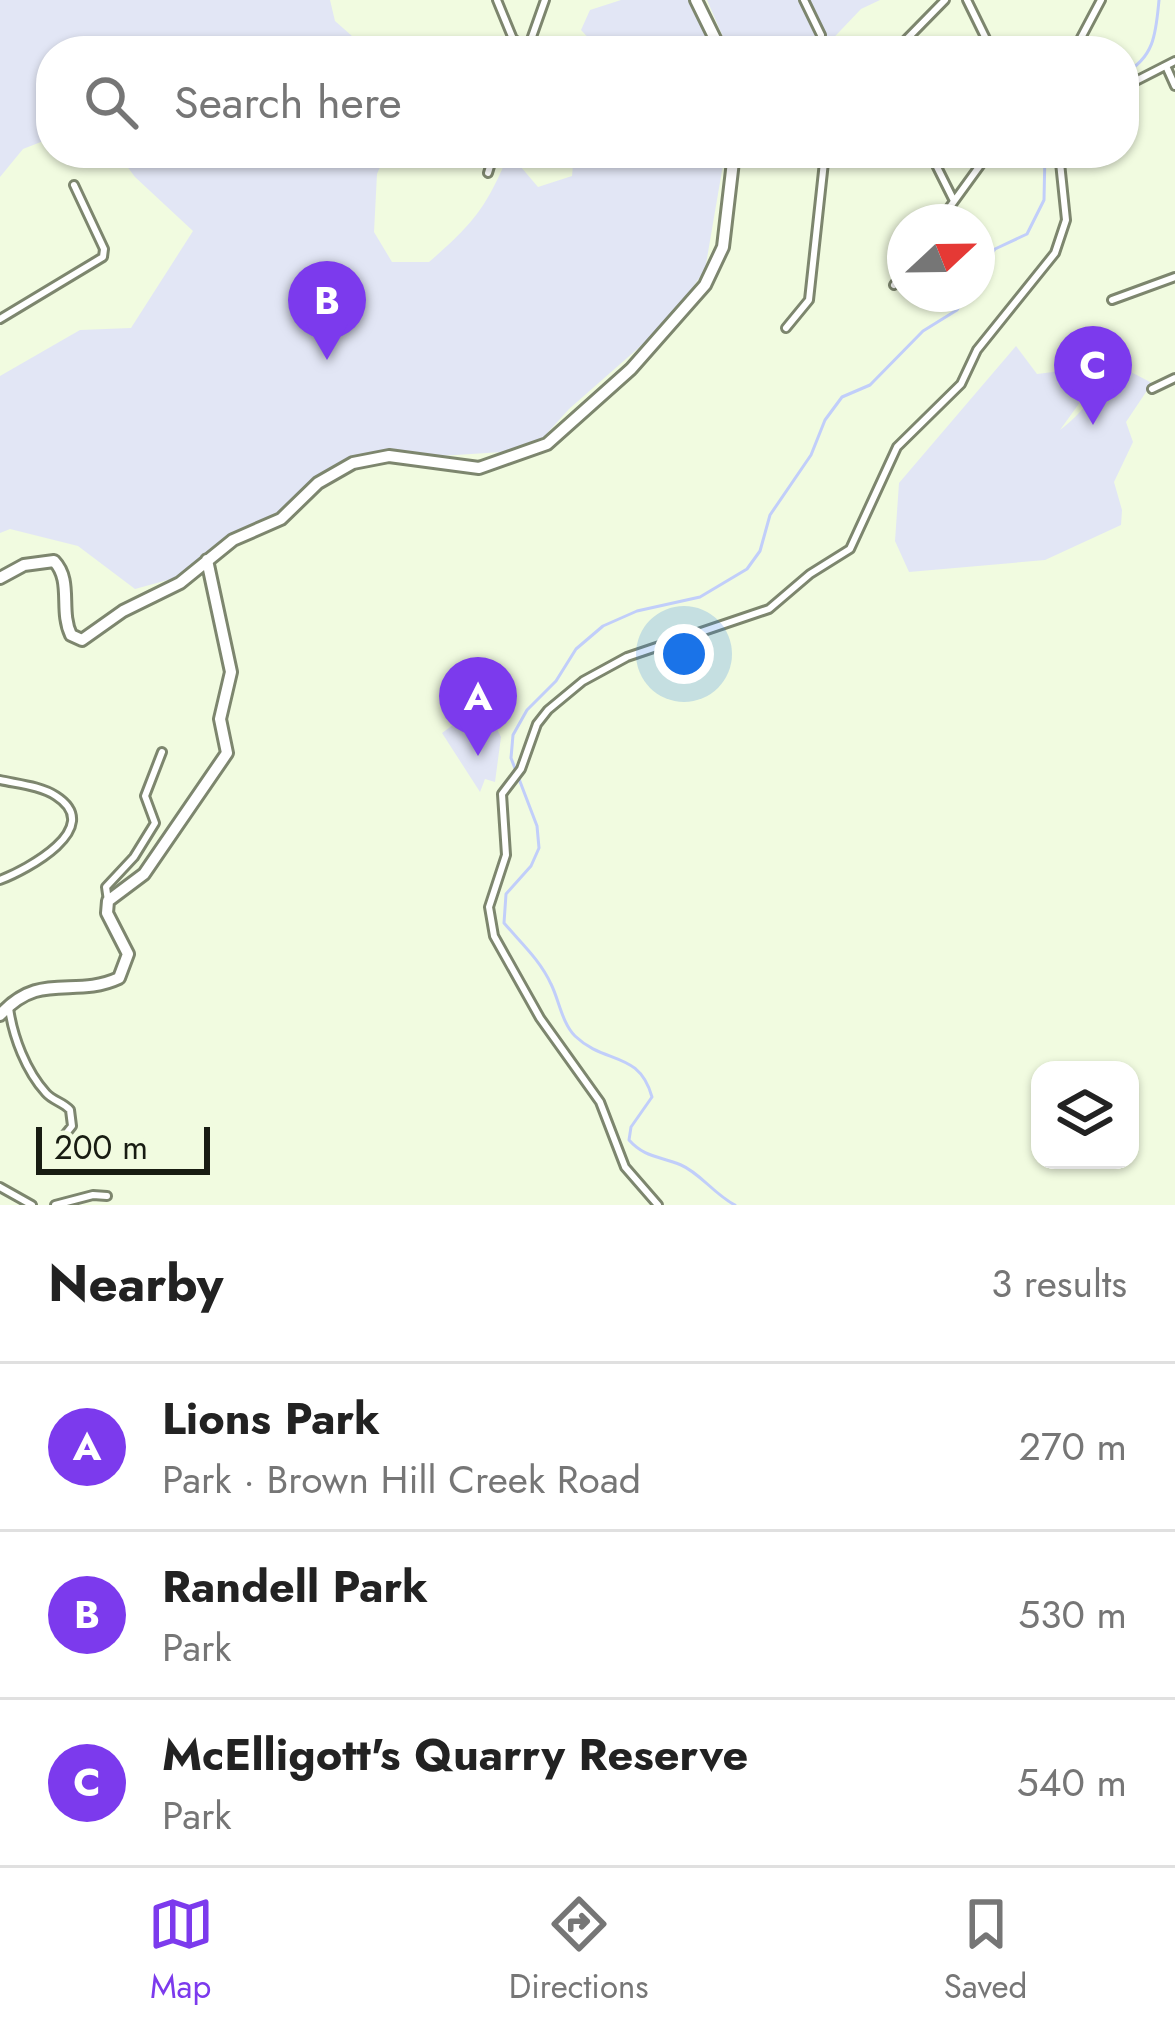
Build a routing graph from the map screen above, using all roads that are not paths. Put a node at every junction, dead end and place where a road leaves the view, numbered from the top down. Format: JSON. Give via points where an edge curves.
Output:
{"nodes":[{"id":1,"x":497,"y":0,"type":"edge"},
{"id":2,"x":544,"y":0,"type":"edge"},
{"id":3,"x":696,"y":0,"type":"edge"},
{"id":4,"x":805,"y":0,"type":"edge"},
{"id":5,"x":945,"y":0,"type":"edge"},
{"id":6,"x":967,"y":0,"type":"edge"},
{"id":7,"x":1101,"y":0,"type":"edge"},
{"id":8,"x":820,"y":35,"type":"dead end"},
{"id":9,"x":512,"y":36,"type":"edge"},
{"id":10,"x":532,"y":36,"type":"edge"},
{"id":11,"x":714,"y":36,"type":"edge"},
{"id":12,"x":910,"y":36,"type":"edge"},
{"id":13,"x":985,"y":36,"type":"edge"},
{"id":14,"x":1082,"y":36,"type":"edge"},
{"id":15,"x":1175,"y":61,"type":"edge"},
{"id":16,"x":1166,"y":66,"type":"junction"},
{"id":17,"x":1139,"y":80,"type":"edge"},
{"id":18,"x":1175,"y":86,"type":"edge"},
{"id":19,"x":490,"y":168,"type":"edge"},
{"id":20,"x":732,"y":168,"type":"edge"},
{"id":21,"x":823,"y":168,"type":"edge"},
{"id":22,"x":938,"y":168,"type":"edge"},
{"id":23,"x":978,"y":168,"type":"edge"},
{"id":24,"x":1060,"y":168,"type":"edge"},
{"id":25,"x":488,"y":173,"type":"dead end"},
{"id":26,"x":74,"y":185,"type":"dead end"},
{"id":27,"x":954,"y":201,"type":"junction"},
{"id":28,"x":952,"y":204,"type":"edge"},
{"id":29,"x":1175,"y":277,"type":"edge"},
{"id":30,"x":1112,"y":300,"type":"dead end"},
{"id":31,"x":0,"y":319,"type":"edge"},
{"id":32,"x":786,"y":328,"type":"dead end"},
{"id":33,"x":1175,"y":378,"type":"edge"},
{"id":34,"x":1152,"y":388,"type":"dead end"},
{"id":35,"x":207,"y":560,"type":"junction"},
{"id":36,"x":0,"y":578,"type":"edge"},
{"id":37,"x":162,"y":752,"type":"dead end"},
{"id":38,"x":0,"y":779,"type":"edge"},
{"id":39,"x":0,"y":880,"type":"edge"},
{"id":40,"x":108,"y":901,"type":"junction"},
{"id":41,"x":4,"y":1010,"type":"edge"},
{"id":42,"x":64,"y":1136,"type":"dead end"},
{"id":43,"x":0,"y":1187,"type":"edge"},
{"id":44,"x":107,"y":1196,"type":"dead end"},
{"id":45,"x":32,"y":1205,"type":"edge"},
{"id":46,"x":55,"y":1205,"type":"edge"},
{"id":47,"x":658,"y":1205,"type":"edge"}],
"edges":[{"from":1,"to":9,"type":"street"},
{"from":2,"to":10,"type":"street"},
{"from":3,"to":11,"type":"main road"},
{"from":4,"to":8,"type":"street"},
{"from":5,"to":12,"type":"street"},
{"from":6,"to":13,"type":"street"},
{"from":7,"to":14,"type":"street"},
{"from":15,"to":16,"type":"street"},
{"from":16,"to":17,"type":"street"},
{"from":16,"to":18,"type":"street"},
{"from":19,"to":25,"type":"street"},
{"from":20,"to":35,"type":"main road","via":[[713,272],[660,340],[559,434],[479,468],[389,456],[352,464],[281,519]]},
{"from":21,"to":32,"type":"street","via":[[809,300]]},
{"from":22,"to":27,"type":"street"},
{"from":23,"to":27,"type":"street"},
{"from":24,"to":47,"type":"street","via":[[1066,220],[1055,253],[977,350],[961,384],[901,441],[850,549],[770,609],[627,657],[583,681],[537,724],[509,781],[500,808],[506,855],[490,926],[540,1018],[596,1095],[626,1167]]},
{"from":26,"to":31,"type":"street","via":[[103,257]]},
{"from":27,"to":28,"type":"street"},
{"from":29,"to":30,"type":"street"},
{"from":33,"to":34,"type":"street"},
{"from":35,"to":36,"type":"main road","via":[[82,640],[65,623],[59,565],[42,560]]},
{"from":35,"to":40,"type":"main road","via":[[231,672],[220,719],[227,753],[144,874]]},
{"from":37,"to":40,"type":"street","via":[[145,796],[155,823],[106,887]]},
{"from":38,"to":39,"type":"street","via":[[54,794],[72,820],[62,842]]},
{"from":40,"to":41,"type":"main road","via":[[128,954],[119,978],[49,985]]},
{"from":41,"to":42,"type":"street","via":[[37,1080],[70,1110]]},
{"from":43,"to":45,"type":"street"},
{"from":44,"to":46,"type":"street"}]}
